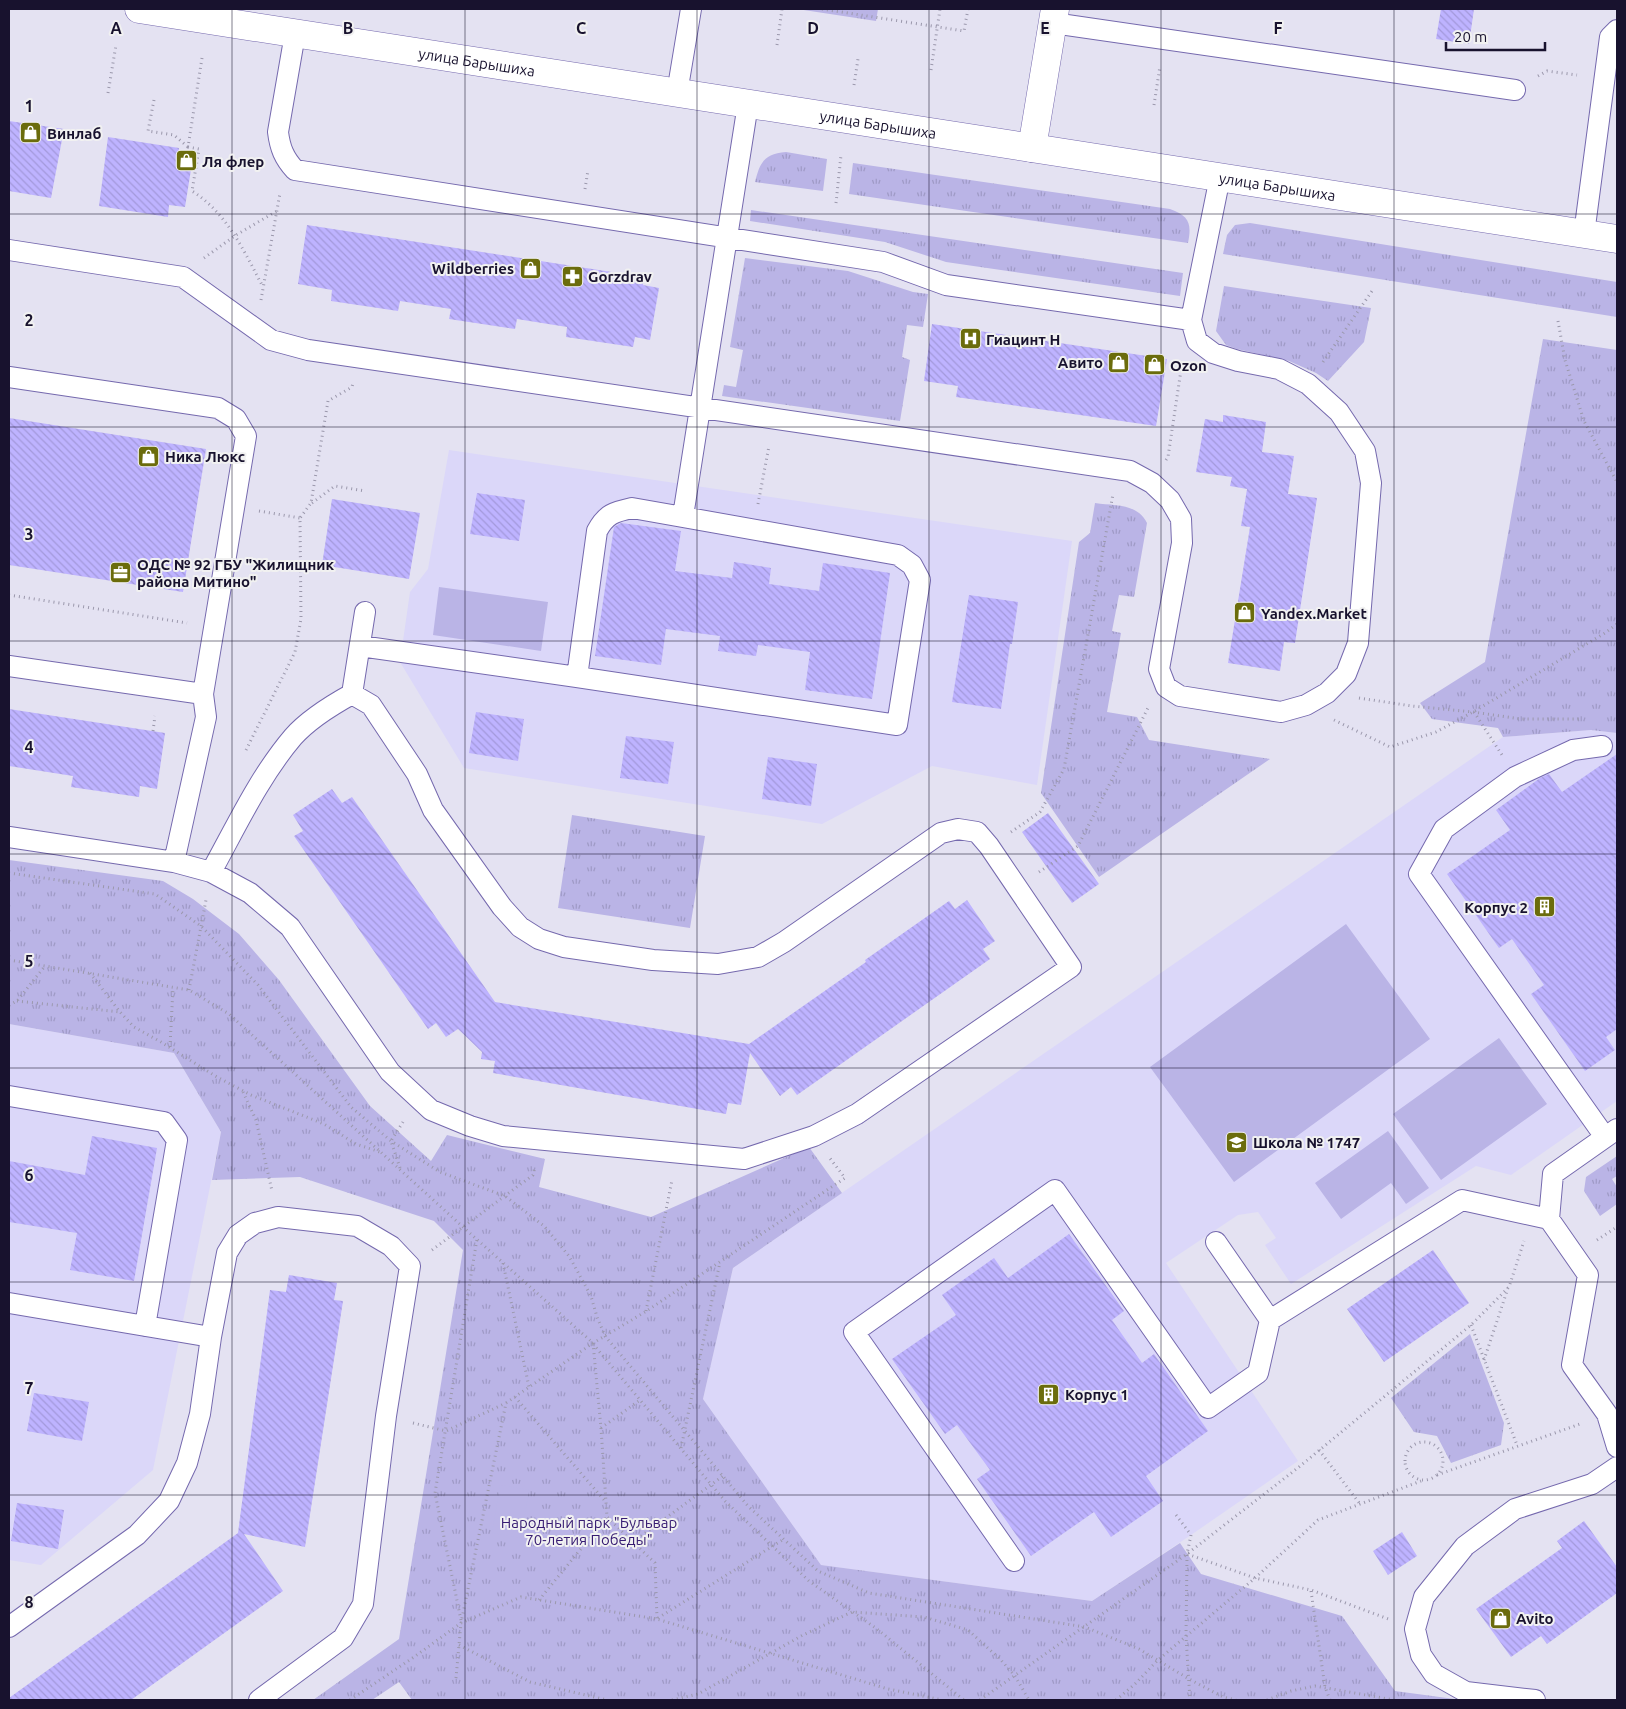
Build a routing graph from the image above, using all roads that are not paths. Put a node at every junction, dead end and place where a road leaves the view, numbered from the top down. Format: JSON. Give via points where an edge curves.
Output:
{"nodes":[{"id":1,"x":139,"y":9,"type":"edge"},
{"id":2,"x":691,"y":9,"type":"edge"},
{"id":3,"x":1054,"y":16,"type":"edge"},
{"id":4,"x":1617,"y":30,"type":"edge"},
{"id":5,"x":295,"y":34,"type":"junction"},
{"id":6,"x":1515,"y":90,"type":"road end"},
{"id":7,"x":676,"y":93,"type":"junction"},
{"id":8,"x":748,"y":104,"type":"junction"},
{"id":9,"x":1032,"y":148,"type":"junction"},
{"id":10,"x":1220,"y":177,"type":"junction"},
{"id":11,"x":1584,"y":234,"type":"junction"},
{"id":12,"x":727,"y":238,"type":"junction"},
{"id":13,"x":1617,"y":240,"type":"edge"},
{"id":14,"x":9,"y":250,"type":"edge"},
{"id":15,"x":1191,"y":320,"type":"junction"},
{"id":16,"x":9,"y":377,"type":"edge"},
{"id":17,"x":700,"y":408,"type":"junction"},
{"id":18,"x":683,"y":516,"type":"junction"},
{"id":19,"x":365,"y":612,"type":"dead end"},
{"id":20,"x":360,"y":646,"type":"junction"},
{"id":21,"x":9,"y":666,"type":"edge"},
{"id":22,"x":577,"y":678,"type":"junction"},
{"id":23,"x":203,"y":694,"type":"junction"},
{"id":24,"x":352,"y":694,"type":"junction"},
{"id":25,"x":1602,"y":746,"type":"dead end"},
{"id":26,"x":9,"y":837,"type":"edge"},
{"id":27,"x":174,"y":862,"type":"junction"},
{"id":28,"x":211,"y":872,"type":"junction"},
{"id":29,"x":9,"y":1096,"type":"edge"},
{"id":30,"x":1611,"y":1133,"type":"edge"},
{"id":31,"x":1549,"y":1219,"type":"junction"},
{"id":32,"x":1216,"y":1242,"type":"dead end"},
{"id":33,"x":9,"y":1303,"type":"edge"},
{"id":34,"x":1270,"y":1320,"type":"junction"},
{"id":35,"x":145,"y":1326,"type":"junction"},
{"id":36,"x":210,"y":1337,"type":"junction"},
{"id":37,"x":1617,"y":1446,"type":"edge"},
{"id":38,"x":1617,"y":1467,"type":"edge"},
{"id":39,"x":1014,"y":1561,"type":"dead end"},
{"id":40,"x":9,"y":1627,"type":"edge"},
{"id":41,"x":259,"y":1700,"type":"edge"},
{"id":42,"x":1535,"y":1700,"type":"edge"}],
"edges":[{"from":1,"to":5,"type":"main road","name":"улица Барышиха"},
{"from":2,"to":7,"type":"lane"},
{"from":3,"to":6,"type":"lane","via":[[1164,39]]},
{"from":3,"to":9,"type":"main road"},
{"from":4,"to":11,"type":"lane","via":[[1610,37]]},
{"from":5,"to":7,"type":"main road","name":"улица Барышиха"},
{"from":5,"to":12,"type":"lane","via":[[278,132],[286,160],[295,170]]},
{"from":7,"to":8,"type":"main road","name":"улица Барышиха"},
{"from":8,"to":9,"type":"main road","name":"улица Барышиха"},
{"from":8,"to":12,"type":"lane"},
{"from":9,"to":10,"type":"main road","name":"улица Барышиха"},
{"from":10,"to":11,"type":"main road","name":"улица Барышиха"},
{"from":10,"to":15,"type":"lane"},
{"from":11,"to":13,"type":"main road","name":"улица Барышиха"},
{"from":12,"to":15,"type":"lane","via":[[883,262],[946,285]]},
{"from":12,"to":17,"type":"lane"},
{"from":14,"to":17,"type":"lane","via":[[183,276],[271,340],[308,350]]},
{"from":15,"to":17,"type":"lane","via":[[1197,341],[1213,353],[1279,369],[1308,384],[1339,412],[1365,451],[1371,483],[1358,643],[1346,674],[1327,693],[1306,705],[1281,712],[1180,696],[1166,687],[1160,669],[1182,543],[1181,518],[1170,500],[1152,482],[1130,471]]},
{"from":16,"to":23,"type":"lane","via":[[218,408],[236,418],[246,436]]},
{"from":17,"to":18,"type":"lane"},
{"from":18,"to":22,"type":"lane","via":[[632,508],[616,511],[604,518],[597,531]]},
{"from":18,"to":22,"type":"lane","via":[[898,555],[912,565],[920,580],[897,724]]},
{"from":19,"to":20,"type":"lane"},
{"from":20,"to":22,"type":"lane"},
{"from":20,"to":24,"type":"lane"},
{"from":21,"to":23,"type":"lane"},
{"from":23,"to":27,"type":"lane","via":[[206,717]]},
{"from":24,"to":28,"type":"lane","via":[[331,705],[294,736],[269,768]]},
{"from":24,"to":28,"type":"lane","via":[[371,705],[417,774],[433,810],[502,907],[520,927],[539,939],[564,947],[653,960],[718,964],[758,957],[941,833],[958,829],[977,832],[989,846],[1072,966],[857,1114],[814,1136],[744,1160],[503,1136],[431,1110],[390,1072],[290,927],[250,893]]},
{"from":25,"to":30,"type":"lane","via":[[1573,750],[1515,777],[1444,830],[1419,874]]},
{"from":26,"to":27,"type":"lane"},
{"from":27,"to":28,"type":"lane"},
{"from":29,"to":35,"type":"lane","via":[[164,1122],[177,1140]]},
{"from":30,"to":31,"type":"lane","via":[[1554,1174]]},
{"from":31,"to":34,"type":"lane","via":[[1462,1200]]},
{"from":31,"to":37,"type":"lane","via":[[1588,1275],[1572,1366],[1607,1414]]},
{"from":32,"to":34,"type":"lane"},
{"from":33,"to":35,"type":"lane"},
{"from":34,"to":39,"type":"lane","via":[[1258,1372],[1208,1408],[1055,1190],[854,1332]]},
{"from":35,"to":36,"type":"lane"},
{"from":36,"to":40,"type":"lane","via":[[200,1414],[187,1462],[169,1501],[137,1535]]},
{"from":36,"to":41,"type":"lane","via":[[226,1252],[238,1235],[256,1223],[278,1217],[357,1226],[391,1246],[410,1266],[386,1416],[362,1604],[343,1638]]},
{"from":38,"to":42,"type":"lane","via":[[1592,1484],[1516,1509],[1464,1546],[1424,1597],[1415,1629],[1421,1655],[1434,1674],[1466,1692]]}]}
